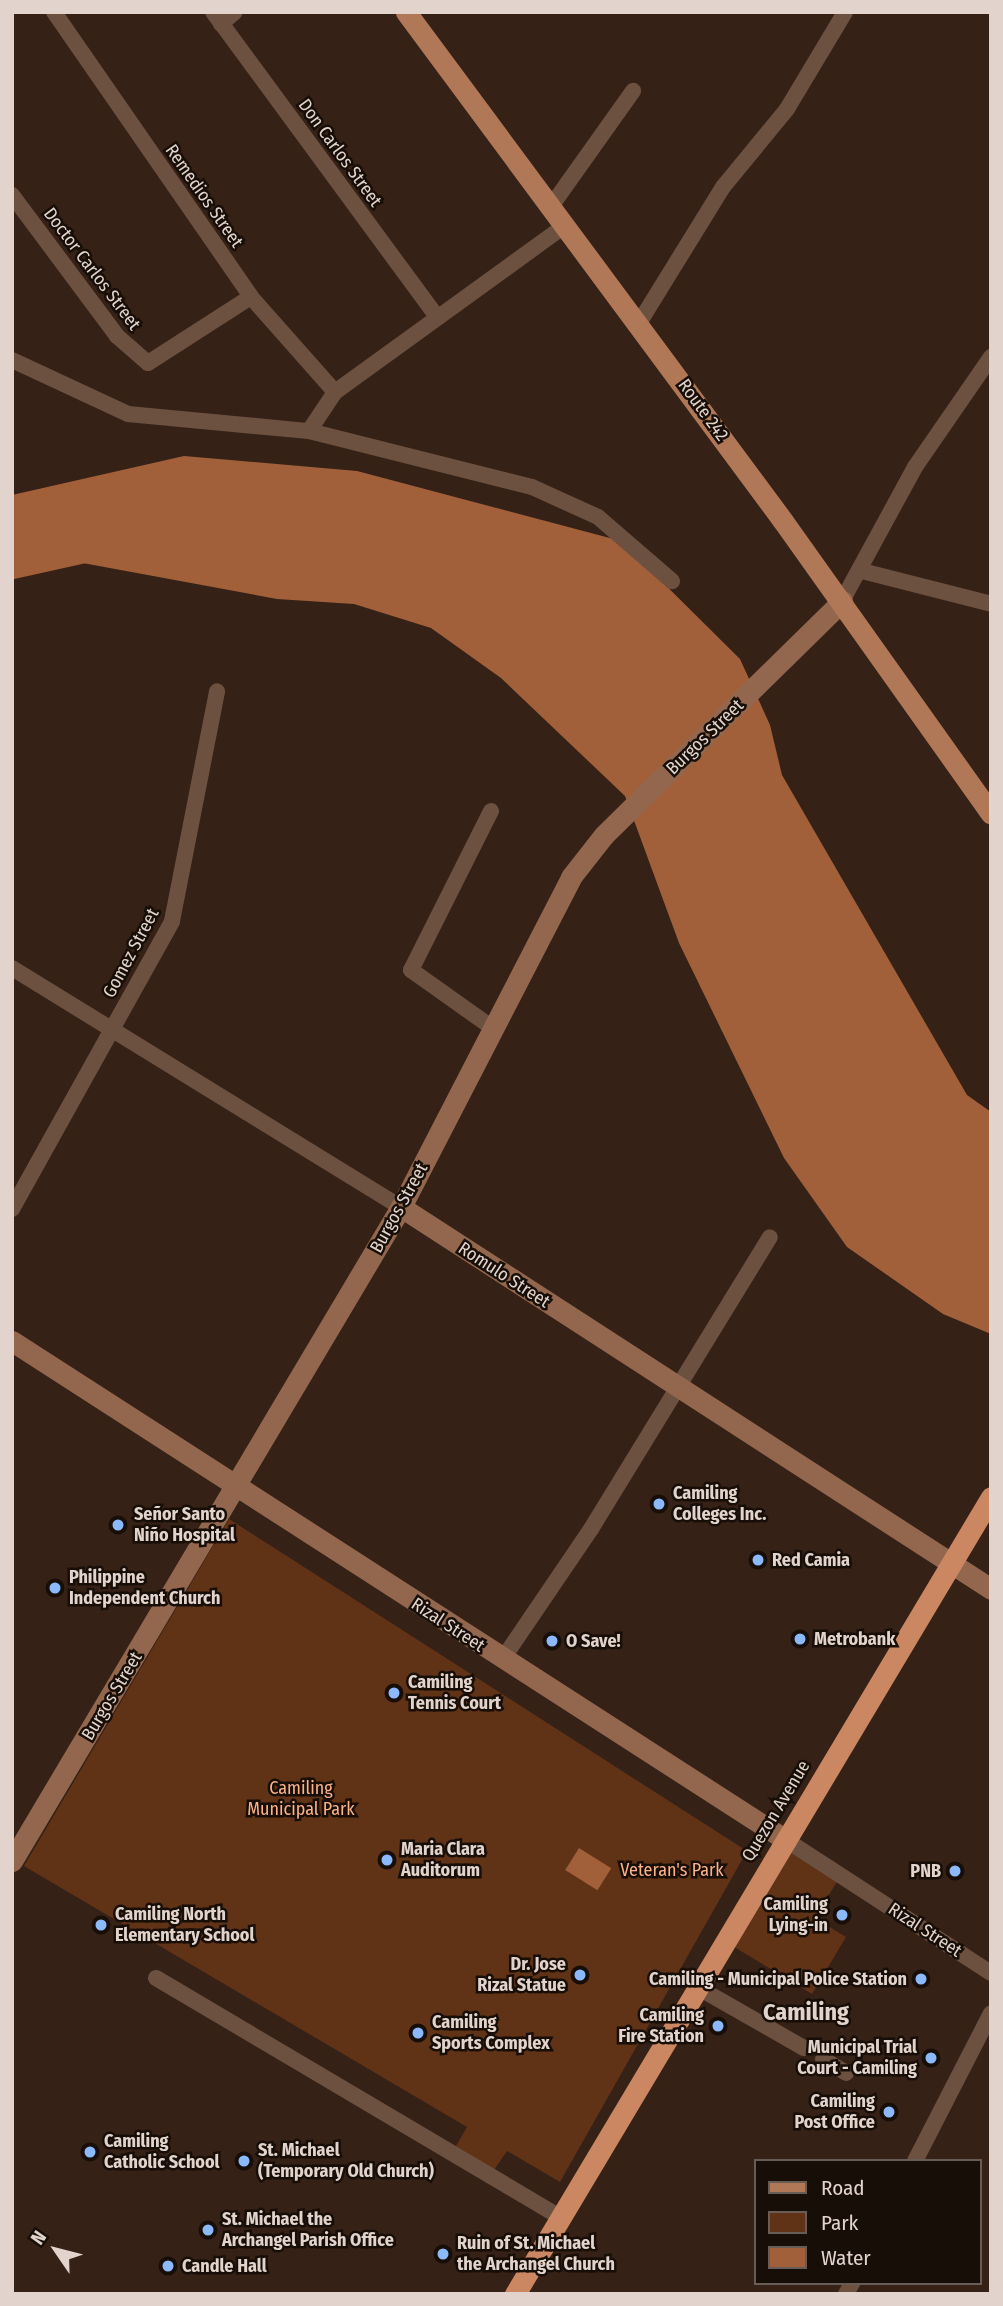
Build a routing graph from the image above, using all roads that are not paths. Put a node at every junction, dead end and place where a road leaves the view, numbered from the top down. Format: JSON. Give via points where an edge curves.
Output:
{"nodes":[{"id":1,"x":54,"y":12,"type":"edge"},
{"id":2,"x":235,"y":12,"type":"edge"},
{"id":3,"x":407,"y":12,"type":"edge"},
{"id":4,"x":845,"y":12,"type":"edge"},
{"id":5,"x":217,"y":18,"type":"edge"},
{"id":6,"x":633,"y":91,"type":"dead end"},
{"id":7,"x":12,"y":195,"type":"edge"},
{"id":8,"x":552,"y":205,"type":"junction"},
{"id":9,"x":566,"y":225,"type":"junction"},
{"id":10,"x":251,"y":297,"type":"junction"},
{"id":11,"x":436,"y":316,"type":"junction"},
{"id":12,"x":639,"y":323,"type":"junction"},
{"id":13,"x":991,"y":357,"type":"edge"},
{"id":14,"x":12,"y":360,"type":"edge"},
{"id":15,"x":335,"y":392,"type":"junction"},
{"id":16,"x":309,"y":431,"type":"junction"},
{"id":17,"x":862,"y":571,"type":"junction"},
{"id":18,"x":672,"y":581,"type":"dead end"},
{"id":19,"x":842,"y":601,"type":"junction"},
{"id":20,"x":991,"y":604,"type":"edge"},
{"id":21,"x":217,"y":691,"type":"dead end"},
{"id":22,"x":491,"y":811,"type":"dead end"},
{"id":23,"x":991,"y":814,"type":"edge"},
{"id":24,"x":12,"y":968,"type":"edge"},
{"id":25,"x":112,"y":1026,"type":"junction"},
{"id":26,"x":494,"y":1029,"type":"junction"},
{"id":27,"x":401,"y":1207,"type":"junction"},
{"id":28,"x":12,"y":1209,"type":"edge"},
{"id":29,"x":770,"y":1237,"type":"dead end"},
{"id":30,"x":12,"y":1341,"type":"edge"},
{"id":31,"x":676,"y":1388,"type":"junction"},
{"id":32,"x":236,"y":1489,"type":"junction"},
{"id":33,"x":991,"y":1497,"type":"edge"},
{"id":34,"x":949,"y":1562,"type":"junction"},
{"id":35,"x":991,"y":1589,"type":"edge"},
{"id":36,"x":502,"y":1660,"type":"junction"},
{"id":37,"x":786,"y":1840,"type":"junction"},
{"id":38,"x":12,"y":1861,"type":"edge"},
{"id":39,"x":991,"y":1973,"type":"edge"},
{"id":40,"x":156,"y":1978,"type":"dead end"},
{"id":41,"x":697,"y":1987,"type":"junction"},
{"id":42,"x":991,"y":2013,"type":"edge"},
{"id":43,"x":804,"y":2049,"type":"dead end"},
{"id":44,"x":823,"y":2059,"type":"dead end"},
{"id":45,"x":846,"y":2073,"type":"dead end"},
{"id":46,"x":916,"y":2159,"type":"edge"},
{"id":47,"x":562,"y":2218,"type":"junction"},
{"id":48,"x":515,"y":2294,"type":"edge"}],
"edges":[{"from":1,"to":10,"type":"street","name":"Remedios Street"},
{"from":2,"to":5,"type":"street"},
{"from":3,"to":8,"type":"main road","name":"Route 242"},
{"from":4,"to":12,"type":"street","via":[[787,109],[723,187]]},
{"from":5,"to":11,"type":"street","name":"Don Carlos Street"},
{"from":6,"to":8,"type":"street"},
{"from":7,"to":10,"type":"street","name":"Doctor Carlos Street","via":[[117,336],[148,363]]},
{"from":8,"to":9,"type":"main road","name":"Route 242"},
{"from":9,"to":11,"type":"street"},
{"from":9,"to":12,"type":"main road","name":"Route 242"},
{"from":10,"to":15,"type":"street","name":"Remedios Street"},
{"from":11,"to":15,"type":"street"},
{"from":12,"to":19,"type":"main road","name":"Route 242"},
{"from":13,"to":17,"type":"street","via":[[915,467]]},
{"from":14,"to":16,"type":"street","via":[[128,414]]},
{"from":15,"to":16,"type":"street"},
{"from":16,"to":18,"type":"street","via":[[532,487],[598,517]]},
{"from":17,"to":19,"type":"street"},
{"from":17,"to":20,"type":"street"},
{"from":19,"to":23,"type":"main road","name":"Route 242"},
{"from":19,"to":26,"type":"street","name":"Burgos Street","via":[[604,835],[552,906]]},
{"from":21,"to":25,"type":"street","name":"Gomez Street","via":[[182,892]]},
{"from":22,"to":26,"type":"street","via":[[411,970]]},
{"from":24,"to":25,"type":"street","name":"Romulo Street"},
{"from":25,"to":27,"type":"street","name":"Romulo Street"},
{"from":25,"to":28,"type":"street","name":"Gomez Street"},
{"from":26,"to":27,"type":"street","name":"Burgos Street"},
{"from":27,"to":31,"type":"street","name":"Romulo Street"},
{"from":27,"to":32,"type":"street","name":"Burgos Street"},
{"from":29,"to":31,"type":"street"},
{"from":30,"to":32,"type":"street","name":"Rizal Street"},
{"from":31,"to":34,"type":"street","name":"Romulo Street"},
{"from":31,"to":36,"type":"street"},
{"from":32,"to":36,"type":"street","name":"Rizal Street"},
{"from":32,"to":38,"type":"street","name":"Burgos Street"},
{"from":33,"to":34,"type":"highway","name":"Quezon Avenue"},
{"from":34,"to":35,"type":"street","name":"Romulo Street"},
{"from":34,"to":37,"type":"highway","name":"Quezon Avenue"},
{"from":36,"to":37,"type":"street","name":"Rizal Street"},
{"from":37,"to":39,"type":"street","name":"Rizal Street"},
{"from":37,"to":41,"type":"highway","name":"Quezon Avenue"},
{"from":40,"to":47,"type":"street"},
{"from":41,"to":43,"type":"street"},
{"from":41,"to":47,"type":"highway","name":"Quezon Avenue"},
{"from":42,"to":46,"type":"street"},
{"from":44,"to":45,"type":"street"},
{"from":47,"to":48,"type":"highway","name":"Quezon Avenue"}]}
